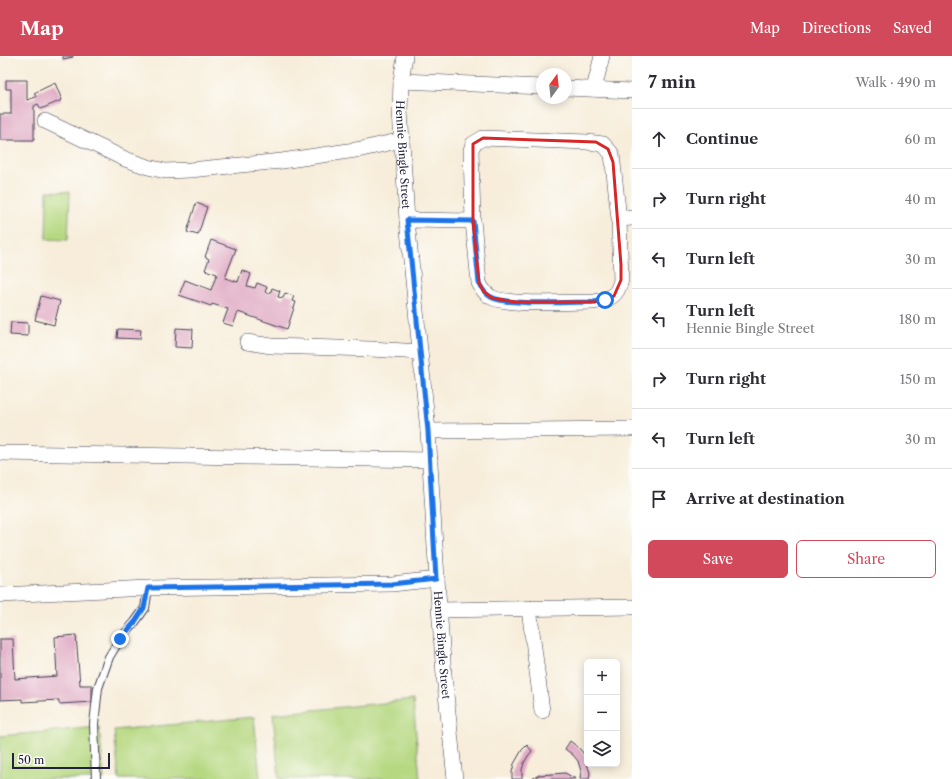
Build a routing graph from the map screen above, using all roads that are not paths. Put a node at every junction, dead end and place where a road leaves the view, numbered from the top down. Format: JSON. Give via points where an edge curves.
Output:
{"nodes":[{"id":1,"x":405,"y":56,"type":"edge"},
{"id":2,"x":602,"y":56,"type":"edge"},
{"id":3,"x":401,"y":81,"type":"junction"},
{"id":4,"x":536,"y":87,"type":"edge"},
{"id":5,"x":572,"y":88,"type":"edge"},
{"id":6,"x":594,"y":89,"type":"junction"},
{"id":7,"x":632,"y":91,"type":"edge"},
{"id":8,"x":45,"y":122,"type":"dead end"},
{"id":9,"x":402,"y":140,"type":"junction"},
{"id":10,"x":626,"y":218,"type":"edge"},
{"id":11,"x":407,"y":220,"type":"junction"},
{"id":12,"x":473,"y":221,"type":"junction"},
{"id":13,"x":248,"y":342,"type":"dead end"},
{"id":14,"x":420,"y":352,"type":"junction"},
{"id":15,"x":632,"y":429,"type":"edge"},
{"id":16,"x":428,"y":431,"type":"junction"},
{"id":17,"x":0,"y":453,"type":"edge"},
{"id":18,"x":430,"y":460,"type":"junction"},
{"id":19,"x":436,"y":579,"type":"junction"},
{"id":20,"x":148,"y":588,"type":"junction"},
{"id":21,"x":0,"y":595,"type":"edge"},
{"id":22,"x":632,"y":607,"type":"edge"},
{"id":23,"x":529,"y":608,"type":"junction"},
{"id":24,"x":440,"y":610,"type":"junction"},
{"id":25,"x":542,"y":711,"type":"dead end"},
{"id":26,"x":96,"y":779,"type":"edge"},
{"id":27,"x":455,"y":779,"type":"edge"}],
"edges":[{"from":1,"to":3,"type":"street","name":"Hennie Bingle Street"},
{"from":2,"to":6,"type":"street"},
{"from":3,"to":4,"type":"street"},
{"from":3,"to":9,"type":"street","name":"Hennie Bingle Street"},
{"from":5,"to":6,"type":"street"},
{"from":6,"to":7,"type":"street"},
{"from":8,"to":9,"type":"street","via":[[125,158],[165,171],[282,161]]},
{"from":9,"to":11,"type":"street","name":"Hennie Bingle Street"},
{"from":10,"to":12,"type":"street","via":[[619,289],[614,296],[594,302],[516,302],[492,298],[484,292],[479,283]]},
{"from":10,"to":12,"type":"street","via":[[612,154],[603,144],[483,138],[477,140],[471,150]]},
{"from":11,"to":12,"type":"street"},
{"from":11,"to":14,"type":"street","name":"Hennie Bingle Street"},
{"from":13,"to":14,"type":"street","via":[[271,346],[371,348]]},
{"from":14,"to":16,"type":"street","name":"Hennie Bingle Street"},
{"from":15,"to":16,"type":"street"},
{"from":16,"to":18,"type":"street","name":"Hennie Bingle Street"},
{"from":17,"to":18,"type":"street"},
{"from":18,"to":19,"type":"street","name":"Hennie Bingle Street"},
{"from":19,"to":20,"type":"street","via":[[392,584]]},
{"from":19,"to":24,"type":"street","name":"Hennie Bingle Street"},
{"from":20,"to":21,"type":"street"},
{"from":20,"to":26,"type":"lane","via":[[144,608],[109,657],[98,688],[94,724]]},
{"from":22,"to":23,"type":"street"},
{"from":23,"to":24,"type":"street"},
{"from":23,"to":25,"type":"street"},
{"from":24,"to":27,"type":"street","name":"Hennie Bingle Street"}]}
